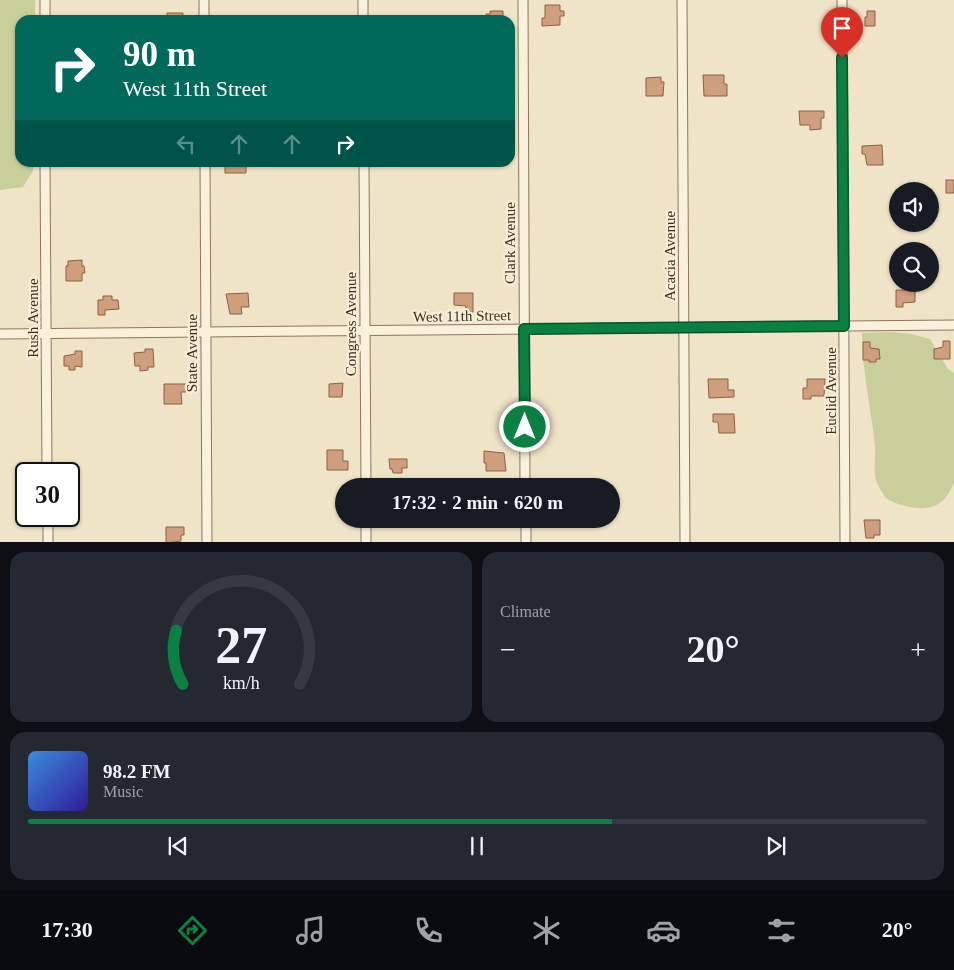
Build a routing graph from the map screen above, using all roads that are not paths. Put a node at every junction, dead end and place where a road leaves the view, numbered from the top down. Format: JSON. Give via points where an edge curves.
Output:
{"nodes":[{"id":1,"x":44,"y":0,"type":"edge"},
{"id":2,"x":204,"y":0,"type":"edge"},
{"id":3,"x":363,"y":0,"type":"edge"},
{"id":4,"x":523,"y":0,"type":"edge"},
{"id":5,"x":682,"y":0,"type":"edge"},
{"id":6,"x":842,"y":0,"type":"edge"},
{"id":7,"x":45,"y":15,"type":"edge"},
{"id":8,"x":204,"y":15,"type":"edge"},
{"id":9,"x":363,"y":15,"type":"edge"},
{"id":10,"x":46,"y":167,"type":"edge"},
{"id":11,"x":205,"y":167,"type":"edge"},
{"id":12,"x":364,"y":167,"type":"edge"},
{"id":13,"x":954,"y":325,"type":"edge"},
{"id":14,"x":844,"y":326,"type":"junction"},
{"id":15,"x":684,"y":328,"type":"junction"},
{"id":16,"x":524,"y":329,"type":"junction"},
{"id":17,"x":365,"y":331,"type":"junction"},
{"id":18,"x":206,"y":332,"type":"junction"},
{"id":19,"x":0,"y":334,"type":"edge"},
{"id":20,"x":46,"y":334,"type":"junction"},
{"id":21,"x":47,"y":462,"type":"edge"},
{"id":22,"x":366,"y":478,"type":"edge"},
{"id":23,"x":525,"y":478,"type":"edge"},
{"id":24,"x":48,"y":527,"type":"edge"},
{"id":25,"x":366,"y":528,"type":"edge"},
{"id":26,"x":526,"y":528,"type":"edge"},
{"id":27,"x":48,"y":542,"type":"edge"},
{"id":28,"x":207,"y":542,"type":"edge"},
{"id":29,"x":366,"y":542,"type":"edge"},
{"id":30,"x":526,"y":542,"type":"edge"},
{"id":31,"x":685,"y":542,"type":"edge"},
{"id":32,"x":845,"y":542,"type":"edge"}],
"edges":[{"from":1,"to":7,"type":"street"},
{"from":2,"to":8,"type":"street"},
{"from":3,"to":9,"type":"street"},
{"from":4,"to":16,"type":"street","name":"Clark Avenue"},
{"from":5,"to":15,"type":"street","name":"Acacia Avenue"},
{"from":6,"to":14,"type":"street","name":"Euclid Avenue"},
{"from":10,"to":20,"type":"street","name":"Rush Avenue"},
{"from":11,"to":18,"type":"street","name":"State Avenue"},
{"from":12,"to":17,"type":"street","name":"Congress Avenue"},
{"from":13,"to":14,"type":"street","name":"West 11th Street"},
{"from":14,"to":15,"type":"street","name":"West 11th Street"},
{"from":14,"to":32,"type":"street","name":"Euclid Avenue"},
{"from":15,"to":16,"type":"street","name":"West 11th Street"},
{"from":15,"to":31,"type":"street","name":"Acacia Avenue"},
{"from":16,"to":17,"type":"street","name":"West 11th Street"},
{"from":16,"to":23,"type":"street","name":"Clark Avenue"},
{"from":17,"to":18,"type":"street","name":"West 11th Street"},
{"from":17,"to":22,"type":"street","name":"Congress Avenue"},
{"from":18,"to":20,"type":"street","name":"West 11th Street"},
{"from":18,"to":28,"type":"street","name":"State Avenue"},
{"from":19,"to":20,"type":"street","name":"West 11th Street"},
{"from":20,"to":21,"type":"street","name":"Rush Avenue"},
{"from":24,"to":27,"type":"street"},
{"from":25,"to":29,"type":"street"},
{"from":26,"to":30,"type":"street"}]}
